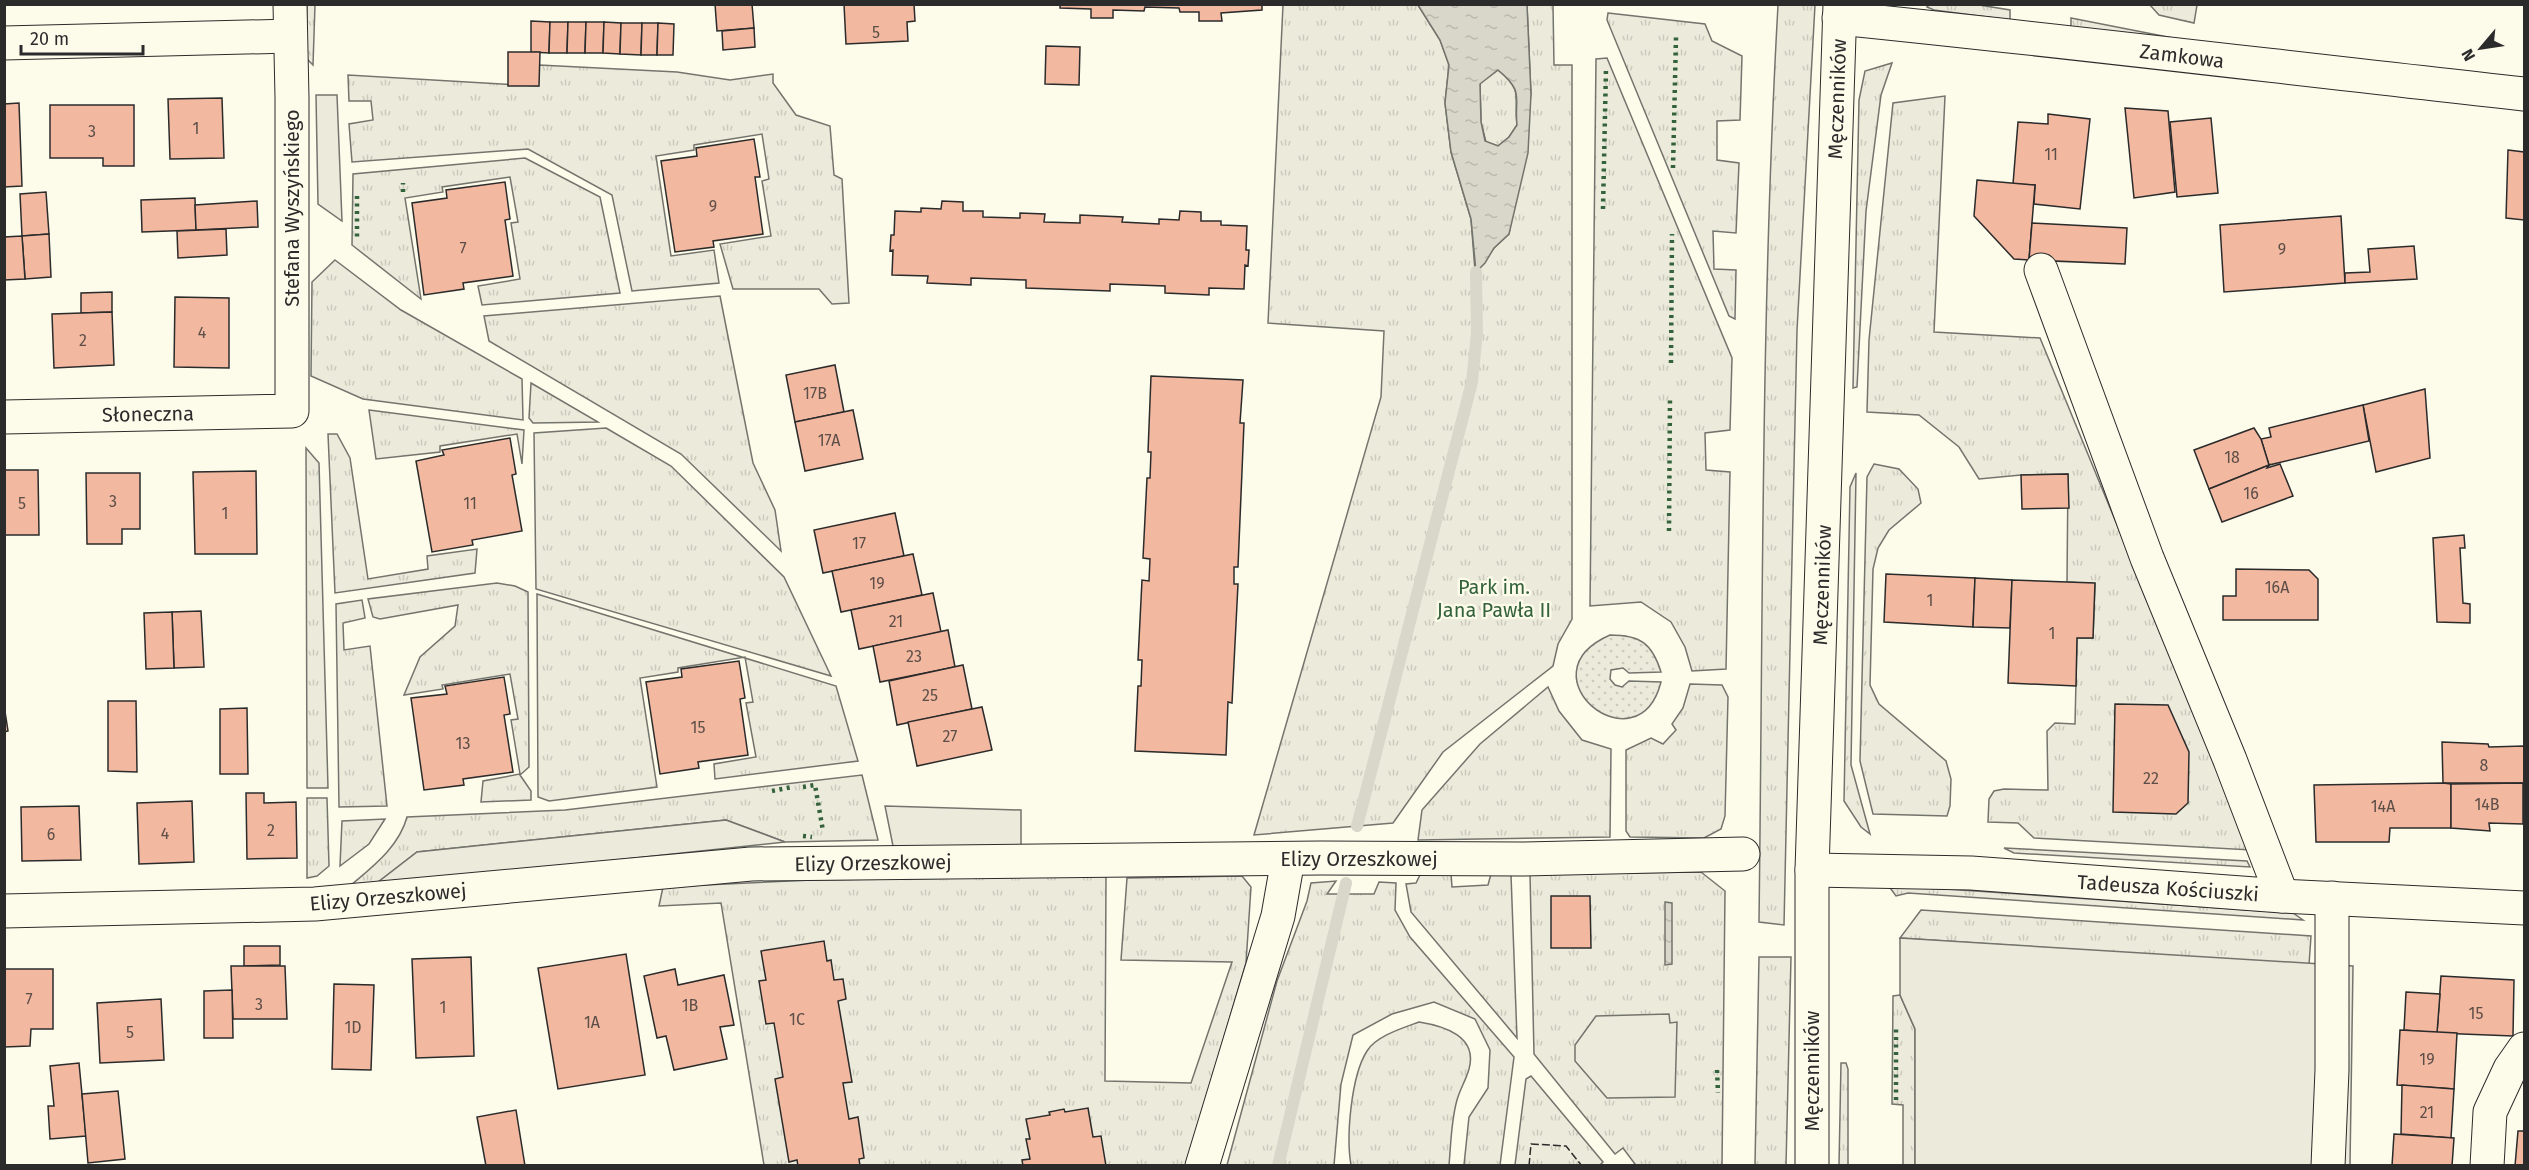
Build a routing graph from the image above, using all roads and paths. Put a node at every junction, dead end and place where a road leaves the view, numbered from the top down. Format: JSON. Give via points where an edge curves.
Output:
{"nodes":[{"id":1,"x":1840,"y":11,"type":"edge"},
{"id":2,"x":290,"y":20,"type":"edge"},
{"id":3,"x":4,"y":44,"type":"edge"},
{"id":4,"x":2524,"y":94,"type":"edge"},
{"id":5,"x":2041,"y":270,"type":"dead end"},
{"id":6,"x":292,"y":411,"type":"joint"},
{"id":7,"x":4,"y":417,"type":"edge"},
{"id":8,"x":1743,"y":854,"type":"dead end"},
{"id":9,"x":1288,"y":859,"type":"junction"},
{"id":10,"x":1812,"y":870,"type":"junction"},
{"id":11,"x":2282,"y":896,"type":"junction"},
{"id":12,"x":2332,"y":898,"type":"junction"},
{"id":13,"x":2524,"y":908,"type":"edge"},
{"id":14,"x":4,"y":911,"type":"edge"},
{"id":15,"x":2524,"y":1049,"type":"edge"},
{"id":16,"x":1202,"y":1166,"type":"edge"},
{"id":17,"x":1812,"y":1166,"type":"edge"},
{"id":18,"x":2328,"y":1166,"type":"edge"},
{"id":19,"x":2487,"y":1166,"type":"edge"}],
"edges":[{"from":1,"to":4,"type":"street","name":"Zamkowa","via":[[2201,59]]},
{"from":1,"to":10,"type":"street","name":"Męczenników"},
{"from":2,"to":3,"type":"street"},
{"from":2,"to":6,"type":"street","name":"Stefana Wyszyńskiego"},
{"from":5,"to":11,"type":"street","via":[[2147,558]]},
{"from":6,"to":7,"type":"street","name":"Słoneczna"},
{"from":8,"to":9,"type":"street","name":"Elizy Orzeszkowej"},
{"from":9,"to":14,"type":"street","name":"Elizy Orzeszkowej","via":[[751,864],[315,904]]},
{"from":9,"to":16,"type":"street","via":[[1278,916]]},
{"from":10,"to":11,"type":"street","name":"Tadeusza Kościuszki","via":[[1971,873]]},
{"from":10,"to":17,"type":"street","name":"Męczenników"},
{"from":11,"to":12,"type":"street","name":"Tadeusza Kościuszki"},
{"from":12,"to":13,"type":"street","name":"Tadeusza Kościuszki"},
{"from":12,"to":18,"type":"street"},
{"from":15,"to":19,"type":"street","via":[[2490,1112]]}]}
